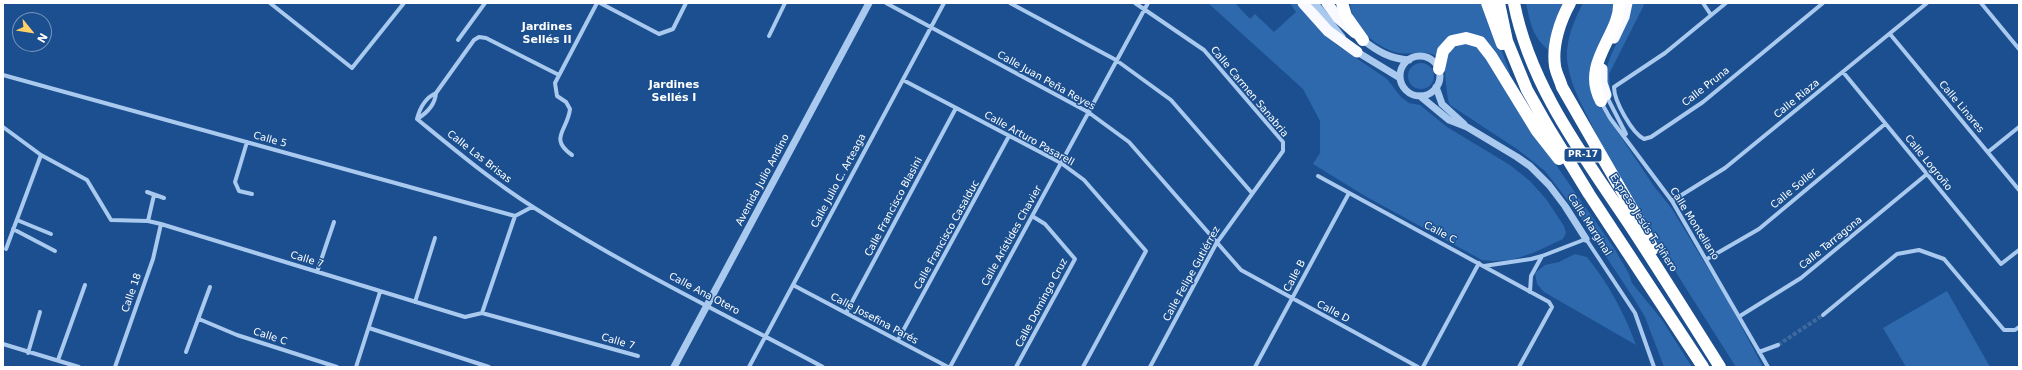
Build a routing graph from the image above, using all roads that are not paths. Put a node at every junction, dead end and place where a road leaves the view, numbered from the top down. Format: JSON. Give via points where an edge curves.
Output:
{"nodes":[{"id":1,"x":270,"y":3,"type":"edge"},
{"id":2,"x":404,"y":3,"type":"edge"},
{"id":3,"x":485,"y":3,"type":"edge"},
{"id":4,"x":598,"y":3,"type":"edge"},
{"id":5,"x":686,"y":3,"type":"edge"},
{"id":6,"x":785,"y":3,"type":"edge"},
{"id":7,"x":869,"y":3,"type":"edge"},
{"id":8,"x":886,"y":3,"type":"edge"},
{"id":9,"x":944,"y":3,"type":"edge"},
{"id":10,"x":1010,"y":3,"type":"edge"},
{"id":11,"x":1135,"y":3,"type":"edge"},
{"id":12,"x":1148,"y":3,"type":"edge"},
{"id":13,"x":1303,"y":3,"type":"edge"},
{"id":14,"x":1315,"y":3,"type":"edge"},
{"id":15,"x":1327,"y":3,"type":"edge"},
{"id":16,"x":1342,"y":3,"type":"edge"},
{"id":17,"x":1487,"y":3,"type":"edge"},
{"id":18,"x":1499,"y":3,"type":"edge"},
{"id":19,"x":1514,"y":3,"type":"edge"},
{"id":20,"x":1570,"y":3,"type":"edge"},
{"id":21,"x":1576,"y":3,"type":"edge"},
{"id":22,"x":1619,"y":3,"type":"edge"},
{"id":23,"x":1627,"y":3,"type":"edge"},
{"id":24,"x":1703,"y":3,"type":"edge"},
{"id":25,"x":1726,"y":3,"type":"edge"},
{"id":26,"x":1823,"y":3,"type":"edge"},
{"id":27,"x":1927,"y":3,"type":"edge"},
{"id":28,"x":1981,"y":3,"type":"edge"},
{"id":29,"x":1145,"y":8,"type":"junction"},
{"id":30,"x":1711,"y":15,"type":"junction"},
{"id":31,"x":931,"y":27,"type":"junction"},
{"id":32,"x":1890,"y":34,"type":"junction"},
{"id":33,"x":769,"y":36,"type":"dead end"},
{"id":34,"x":458,"y":40,"type":"dead end"},
{"id":35,"x":1363,"y":40,"type":"junction"},
{"id":36,"x":2019,"y":49,"type":"edge"},
{"id":37,"x":1356,"y":52,"type":"junction"},
{"id":38,"x":1116,"y":60,"type":"junction"},
{"id":39,"x":1409,"y":60,"type":"junction"},
{"id":40,"x":1439,"y":69,"type":"junction"},
{"id":41,"x":1843,"y":72,"type":"junction"},
{"id":42,"x":3,"y":74,"type":"edge"},
{"id":43,"x":559,"y":75,"type":"junction"},
{"id":44,"x":1400,"y":78,"type":"junction"},
{"id":45,"x":903,"y":80,"type":"junction"},
{"id":46,"x":1436,"y":88,"type":"junction"},
{"id":47,"x":1528,"y":90,"type":"junction"},
{"id":48,"x":436,"y":93,"type":"junction"},
{"id":49,"x":1607,"y":94,"type":"junction"},
{"id":50,"x":1420,"y":96,"type":"junction"},
{"id":51,"x":956,"y":108,"type":"junction"},
{"id":52,"x":1088,"y":112,"type":"junction"},
{"id":53,"x":1578,"y":118,"type":"junction"},
{"id":54,"x":417,"y":119,"type":"junction"},
{"id":55,"x":1885,"y":124,"type":"junction"},
{"id":56,"x":2019,"y":126,"type":"edge"},
{"id":57,"x":3,"y":127,"type":"edge"},
{"id":58,"x":1467,"y":127,"type":"junction"},
{"id":59,"x":1009,"y":136,"type":"junction"},
{"id":60,"x":247,"y":142,"type":"junction"},
{"id":61,"x":1630,"y":143,"type":"junction"},
{"id":62,"x":1988,"y":152,"type":"junction"},
{"id":63,"x":1281,"y":154,"type":"joint"},
{"id":64,"x":41,"y":155,"type":"junction"},
{"id":65,"x":572,"y":155,"type":"dead end"},
{"id":66,"x":1061,"y":163,"type":"junction"},
{"id":67,"x":1927,"y":174,"type":"junction"},
{"id":68,"x":1318,"y":176,"type":"dead end"},
{"id":69,"x":2019,"y":190,"type":"edge"},
{"id":70,"x":147,"y":192,"type":"dead end"},
{"id":71,"x":1252,"y":193,"type":"junction"},
{"id":72,"x":1349,"y":193,"type":"junction"},
{"id":73,"x":154,"y":194,"type":"junction"},
{"id":74,"x":252,"y":194,"type":"dead end"},
{"id":75,"x":1588,"y":194,"type":"junction"},
{"id":76,"x":164,"y":198,"type":"dead end"},
{"id":77,"x":1672,"y":201,"type":"junction"},
{"id":78,"x":532,"y":207,"type":"junction"},
{"id":79,"x":515,"y":216,"type":"junction"},
{"id":80,"x":1032,"y":216,"type":"junction"},
{"id":81,"x":17,"y":220,"type":"junction"},
{"id":82,"x":148,"y":221,"type":"junction"},
{"id":83,"x":334,"y":222,"type":"dead end"},
{"id":84,"x":161,"y":224,"type":"junction"},
{"id":85,"x":13,"y":229,"type":"junction"},
{"id":86,"x":50,"y":234,"type":"dead end"},
{"id":87,"x":578,"y":235,"type":"joint"},
{"id":88,"x":436,"y":238,"type":"dead end"},
{"id":89,"x":1586,"y":239,"type":"junction"},
{"id":90,"x":1216,"y":244,"type":"junction"},
{"id":91,"x":6,"y":249,"type":"dead end"},
{"id":92,"x":2019,"y":250,"type":"edge"},
{"id":93,"x":54,"y":251,"type":"dead end"},
{"id":94,"x":1542,"y":256,"type":"junction"},
{"id":95,"x":1707,"y":259,"type":"junction"},
{"id":96,"x":1479,"y":264,"type":"junction"},
{"id":97,"x":1484,"y":266,"type":"junction"},
{"id":98,"x":1241,"y":270,"type":"joint"},
{"id":99,"x":318,"y":272,"type":"junction"},
{"id":100,"x":85,"y":285,"type":"dead end"},
{"id":101,"x":793,"y":285,"type":"junction"},
{"id":102,"x":210,"y":287,"type":"dead end"},
{"id":103,"x":380,"y":292,"type":"junction"},
{"id":104,"x":1530,"y":292,"type":"junction"},
{"id":105,"x":1675,"y":295,"type":"junction"},
{"id":106,"x":1292,"y":299,"type":"junction"},
{"id":107,"x":415,"y":302,"type":"junction"},
{"id":108,"x":707,"y":305,"type":"junction"},
{"id":109,"x":40,"y":312,"type":"dead end"},
{"id":110,"x":482,"y":313,"type":"junction"},
{"id":111,"x":846,"y":313,"type":"junction"},
{"id":112,"x":1823,"y":315,"type":"tunnel mouth"},
{"id":113,"x":1740,"y":316,"type":"junction"},
{"id":114,"x":199,"y":319,"type":"junction"},
{"id":115,"x":2019,"y":327,"type":"edge"},
{"id":116,"x":369,"y":328,"type":"junction"},
{"id":117,"x":765,"y":336,"type":"junction"},
{"id":118,"x":898,"y":340,"type":"junction"},
{"id":119,"x":3,"y":344,"type":"edge"},
{"id":120,"x":1778,"y":346,"type":"tunnel mouth"},
{"id":121,"x":186,"y":352,"type":"dead end"},
{"id":122,"x":1759,"y":352,"type":"junction"},
{"id":123,"x":28,"y":353,"type":"junction"},
{"id":124,"x":638,"y":356,"type":"dead end"},
{"id":125,"x":58,"y":360,"type":"junction"},
{"id":126,"x":79,"y":367,"type":"edge"},
{"id":127,"x":115,"y":367,"type":"edge"},
{"id":128,"x":337,"y":367,"type":"edge"},
{"id":129,"x":356,"y":367,"type":"edge"},
{"id":130,"x":489,"y":367,"type":"edge"},
{"id":131,"x":674,"y":367,"type":"edge"},
{"id":132,"x":749,"y":367,"type":"edge"},
{"id":133,"x":823,"y":367,"type":"edge"},
{"id":134,"x":949,"y":367,"type":"edge"},
{"id":135,"x":1016,"y":367,"type":"edge"},
{"id":136,"x":1083,"y":367,"type":"edge"},
{"id":137,"x":1150,"y":367,"type":"edge"},
{"id":138,"x":1256,"y":367,"type":"edge"},
{"id":139,"x":1418,"y":367,"type":"edge"},
{"id":140,"x":1423,"y":367,"type":"edge"},
{"id":141,"x":1519,"y":367,"type":"edge"},
{"id":142,"x":1654,"y":367,"type":"edge"},
{"id":143,"x":1703,"y":367,"type":"edge"},
{"id":144,"x":1720,"y":367,"type":"edge"},
{"id":145,"x":1768,"y":367,"type":"edge"}],
"edges":[{"from":1,"to":2,"type":"street","via":[[352,68]]},
{"from":3,"to":34,"type":"street"},
{"from":4,"to":5,"type":"street","via":[[659,34],[673,29]]},
{"from":4,"to":43,"type":"street"},
{"from":6,"to":33,"type":"street"},
{"from":7,"to":108,"type":"street","name":"Avenida Julio Andino"},
{"from":8,"to":31,"type":"street","name":"Calle Juan Peña Reyes"},
{"from":9,"to":31,"type":"street","name":"Calle Julio C. Arteaga"},
{"from":10,"to":38,"type":"street"},
{"from":11,"to":29,"type":"street","name":"Calle Carmen Sanabria"},
{"from":12,"to":29,"type":"street","name":"Calle Arístides Chavier"},
{"from":13,"to":37,"type":"highway","via":[[1328,31]]},
{"from":14,"to":37,"type":"street"},
{"from":15,"to":35,"type":"highway","via":[[1338,18]]},
{"from":16,"to":35,"type":"highway","via":[[1346,16]]},
{"from":17,"to":47,"type":"highway","via":[[1505,53]]},
{"from":18,"to":47,"type":"highway","number":"PR-17","via":[[1507,41]]},
{"from":19,"to":105,"type":"highway","name":"Expreso Jesús T. Piñero","number":"PR-17","via":[[1524,48],[1546,92],[1570,135]]},
{"from":20,"to":53,"type":"highway","via":[[1560,24],[1555,65],[1562,87]]},
{"from":21,"to":53,"type":"highway","via":[[1564,26],[1560,45],[1562,72]]},
{"from":22,"to":49,"type":"highway","via":[[1618,15],[1597,62],[1595,76]]},
{"from":23,"to":49,"type":"highway","via":[[1624,17],[1603,64],[1602,83]]},
{"from":24,"to":30,"type":"street"},
{"from":25,"to":30,"type":"street"},
{"from":26,"to":49,"type":"street","name":"Calle Pruna","via":[[1703,102],[1651,137],[1644,139],[1637,136],[1614,96]]},
{"from":27,"to":32,"type":"street","name":"Calle Riaza"},
{"from":28,"to":36,"type":"street"},
{"from":29,"to":38,"type":"street","name":"Calle Arístides Chavier"},
{"from":29,"to":63,"type":"street","name":"Calle Carmen Sanabria","via":[[1204,50],[1283,142]]},
{"from":30,"to":49,"type":"street","via":[[1665,53]]},
{"from":31,"to":45,"type":"street","name":"Calle Julio C. Arteaga"},
{"from":31,"to":52,"type":"street","name":"Calle Juan Peña Reyes"},
{"from":32,"to":41,"type":"street","name":"Calle Riaza"},
{"from":32,"to":62,"type":"street","name":"Calle Linares"},
{"from":35,"to":39,"type":"street","via":[[1385,55]]},
{"from":37,"to":44,"type":"street"},
{"from":38,"to":52,"type":"street","name":"Calle Arístides Chavier"},
{"from":38,"to":71,"type":"street","via":[[1171,100]]},
{"from":39,"to":40,"type":"street","via":[[1417,56],[1425,57],[1433,61]]},
{"from":39,"to":44,"type":"street","via":[[1403,66]]},
{"from":40,"to":46,"type":"street","via":[[1440,79]]},
{"from":40,"to":75,"type":"highway","via":[[1443,51],[1452,41],[1466,38],[1480,42],[1537,131]]},
{"from":41,"to":55,"type":"street","name":"Calle Logroño"},
{"from":41,"to":77,"type":"street","name":"Calle Riaza","via":[[1725,168]]},
{"from":42,"to":60,"type":"street","name":"Calle 5"},
{"from":43,"to":48,"type":"street","via":[[486,38],[479,37],[474,40]]},
{"from":43,"to":65,"type":"street","via":[[555,83],[556,93],[570,109],[560,133],[560,142]]},
{"from":44,"to":50,"type":"street","via":[[1408,92]]},
{"from":45,"to":51,"type":"street","name":"Calle Arturo Pasarell"},
{"from":45,"to":101,"type":"street","name":"Calle Julio C. Arteaga"},
{"from":46,"to":50,"type":"street","via":[[1429,94]]},
{"from":46,"to":58,"type":"street","name":"Calle Marginal","via":[[1445,108]]},
{"from":47,"to":75,"type":"highway","number":"PR-17"},
{"from":48,"to":54,"type":"street","via":[[435,100],[425,114]]},
{"from":48,"to":54,"type":"street","via":[[429,96],[422,105]]},
{"from":49,"to":61,"type":"street","name":"Calle Montellano"},
{"from":49,"to":61,"type":"street","name":"Calle Montellano","via":[[1610,118]]},
{"from":50,"to":58,"type":"street","name":"Calle Marginal","via":[[1449,120]]},
{"from":51,"to":59,"type":"street","name":"Calle Arturo Pasarell"},
{"from":51,"to":111,"type":"street","name":"Calle Francisco Blasini"},
{"from":52,"to":66,"type":"street","name":"Calle Arístides Chavier"},
{"from":52,"to":90,"type":"street","name":"Calle Juan Peña Reyes","via":[[1130,142]]},
{"from":53,"to":105,"type":"highway","via":[[1640,221]]},
{"from":54,"to":78,"type":"street","name":"Calle Las Brisas","via":[[476,168]]},
{"from":55,"to":67,"type":"street","name":"Calle Logroño"},
{"from":55,"to":95,"type":"street","name":"Calle Soller","via":[[1759,229]]},
{"from":56,"to":62,"type":"street"},
{"from":57,"to":64,"type":"street","name":"Calle 7"},
{"from":58,"to":89,"type":"street","name":"Calle Marginal","via":[[1530,166],[1549,185]]},
{"from":59,"to":66,"type":"street","name":"Calle Arturo Pasarell"},
{"from":59,"to":118,"type":"street","name":"Calle Francisco Casalduc"},
{"from":60,"to":74,"type":"street","via":[[236,182],[239,191]]},
{"from":60,"to":79,"type":"street","name":"Calle 5"},
{"from":61,"to":77,"type":"street","name":"Calle Montellano"},
{"from":62,"to":69,"type":"street","name":"Calle Linares"},
{"from":63,"to":71,"type":"street","name":"Calle Felipe Gutiérrez"},
{"from":64,"to":81,"type":"street"},
{"from":64,"to":82,"type":"street","name":"Calle 7","via":[[88,180],[111,220]]},
{"from":66,"to":80,"type":"street","name":"Calle Arístides Chavier"},
{"from":66,"to":136,"type":"street","name":"Calle Arturo Pasarell","via":[[1084,180],[1146,251]]},
{"from":67,"to":92,"type":"street","name":"Calle Logroño","via":[[2001,264]]},
{"from":67,"to":113,"type":"street","name":"Calle Tarragona","via":[[1801,278]]},
{"from":68,"to":72,"type":"street","name":"Calle C"},
{"from":70,"to":73,"type":"street"},
{"from":71,"to":90,"type":"street","name":"Calle Felipe Gutiérrez"},
{"from":72,"to":96,"type":"street","name":"Calle C"},
{"from":72,"to":106,"type":"street","name":"Calle B"},
{"from":73,"to":76,"type":"street"},
{"from":73,"to":82,"type":"street"},
{"from":75,"to":143,"type":"highway","number":"PR-17"},
{"from":77,"to":95,"type":"street","name":"Calle Montellano"},
{"from":78,"to":79,"type":"street"},
{"from":78,"to":87,"type":"street","name":"Calle Las Brisas"},
{"from":79,"to":110,"type":"street"},
{"from":80,"to":134,"type":"street","name":"Calle Arístides Chavier"},
{"from":80,"to":135,"type":"street","name":"Calle Domingo Cruz","via":[[1045,224],[1075,259]]},
{"from":81,"to":85,"type":"street"},
{"from":81,"to":86,"type":"street"},
{"from":82,"to":84,"type":"street","name":"Calle 7"},
{"from":83,"to":99,"type":"street"},
{"from":84,"to":99,"type":"street","name":"Calle 7"},
{"from":84,"to":127,"type":"street","name":"Calle 18","via":[[153,259]]},
{"from":85,"to":91,"type":"street"},
{"from":85,"to":93,"type":"street"},
{"from":87,"to":108,"type":"street","name":"Calle Ana Otero"},
{"from":88,"to":107,"type":"street"},
{"from":89,"to":94,"type":"street"},
{"from":89,"to":142,"type":"street","name":"Calle Marginal","via":[[1635,313]]},
{"from":90,"to":98,"type":"street","name":"Calle Juan Peña Reyes"},
{"from":90,"to":137,"type":"street","name":"Calle Felipe Gutiérrez"},
{"from":94,"to":97,"type":"street"},
{"from":94,"to":104,"type":"street","via":[[1531,276]]},
{"from":95,"to":113,"type":"street","name":"Calle Montellano"},
{"from":96,"to":97,"type":"street","name":"Calle C"},
{"from":96,"to":140,"type":"street"},
{"from":97,"to":104,"type":"street","name":"Calle C"},
{"from":98,"to":106,"type":"street","name":"Calle D"},
{"from":99,"to":103,"type":"street","name":"Calle 7"},
{"from":100,"to":125,"type":"street"},
{"from":101,"to":111,"type":"street","name":"Calle Josefina Parés"},
{"from":101,"to":117,"type":"street","name":"Calle Julio C. Arteaga"},
{"from":102,"to":114,"type":"street"},
{"from":103,"to":107,"type":"street","name":"Calle 7"},
{"from":103,"to":116,"type":"street"},
{"from":104,"to":141,"type":"street","name":"Calle C","via":[[1552,306]]},
{"from":105,"to":144,"type":"highway","name":"Expreso Jesús T. Piñero","number":"PR-17"},
{"from":106,"to":138,"type":"street","name":"Calle B"},
{"from":106,"to":139,"type":"street","name":"Calle D"},
{"from":107,"to":110,"type":"street","name":"Calle 7","via":[[465,317]]},
{"from":108,"to":117,"type":"street","name":"Calle Ana Otero"},
{"from":108,"to":131,"type":"street","name":"Avenida Julio Andino"},
{"from":109,"to":123,"type":"street"},
{"from":110,"to":124,"type":"street","name":"Calle 7"},
{"from":111,"to":118,"type":"street","name":"Calle Josefina Parés"},
{"from":112,"to":115,"type":"street","via":[[1897,254],[1919,250],[1944,259],[2004,330],[2015,330]]},
{"from":113,"to":122,"type":"street","name":"Calle Montellano"},
{"from":114,"to":121,"type":"street"},
{"from":114,"to":128,"type":"street","name":"Calle C","via":[[237,335]]},
{"from":116,"to":129,"type":"street"},
{"from":116,"to":130,"type":"street"},
{"from":117,"to":132,"type":"street","name":"Calle Julio C. Arteaga"},
{"from":117,"to":133,"type":"street","name":"Calle Ana Otero"},
{"from":118,"to":134,"type":"street","name":"Calle Josefina Parés"},
{"from":119,"to":123,"type":"street"},
{"from":120,"to":122,"type":"street"},
{"from":122,"to":145,"type":"street","name":"Calle Montellano"},
{"from":123,"to":125,"type":"street"},
{"from":125,"to":126,"type":"street"}]}
